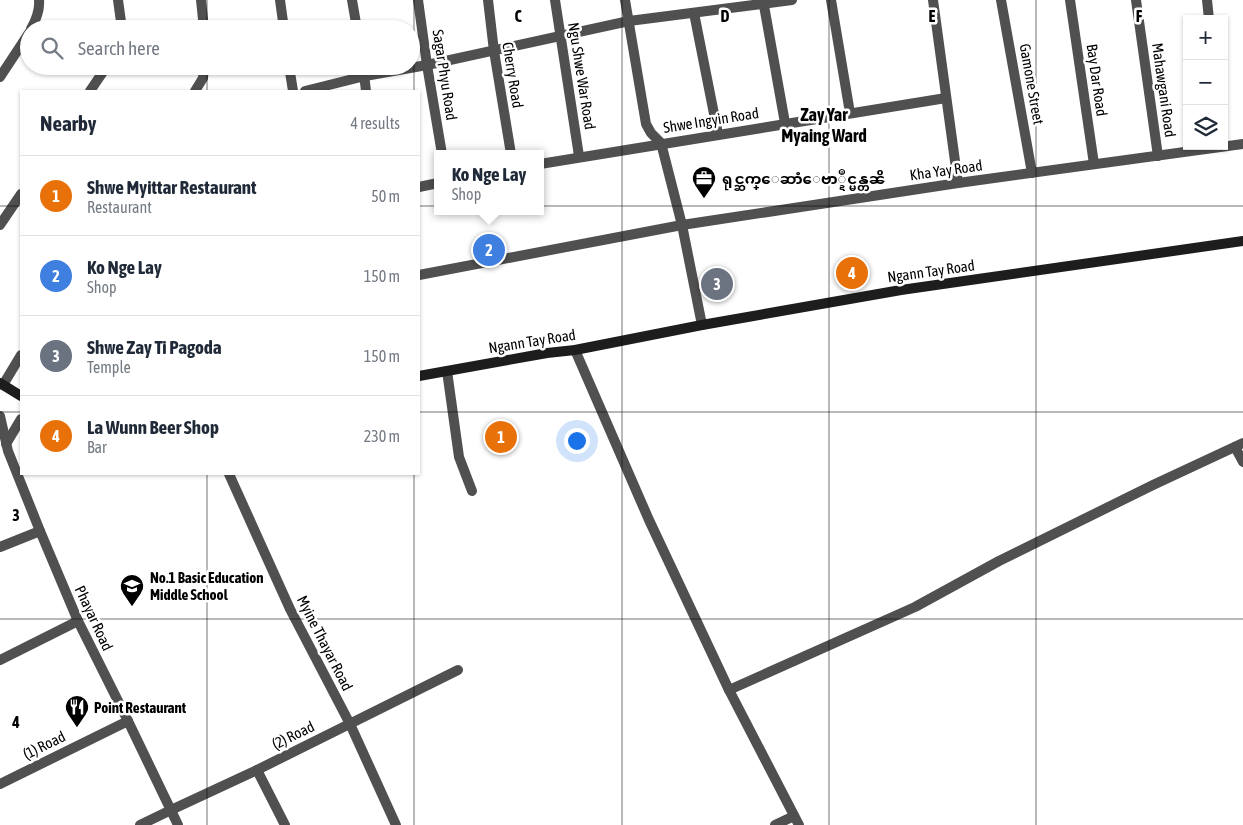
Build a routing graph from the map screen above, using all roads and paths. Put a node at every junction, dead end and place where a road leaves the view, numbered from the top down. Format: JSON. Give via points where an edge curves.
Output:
{"nodes":[{"id":1,"x":39,"y":0,"type":"edge"},
{"id":2,"x":118,"y":0,"type":"edge"},
{"id":3,"x":201,"y":0,"type":"edge"},
{"id":4,"x":280,"y":0,"type":"edge"},
{"id":5,"x":352,"y":0,"type":"edge"},
{"id":6,"x":418,"y":0,"type":"edge"},
{"id":7,"x":488,"y":0,"type":"edge"},
{"id":8,"x":555,"y":0,"type":"edge"},
{"id":9,"x":625,"y":0,"type":"edge"},
{"id":10,"x":792,"y":0,"type":"edge"},
{"id":11,"x":831,"y":0,"type":"edge"},
{"id":12,"x":933,"y":0,"type":"edge"},
{"id":13,"x":1001,"y":0,"type":"edge"},
{"id":14,"x":1070,"y":0,"type":"edge"},
{"id":15,"x":1136,"y":0,"type":"edge"},
{"id":16,"x":1207,"y":0,"type":"edge"},
{"id":17,"x":763,"y":2,"type":"edge"},
{"id":18,"x":694,"y":13,"type":"junction"},
{"id":19,"x":1209,"y":15,"type":"edge"},
{"id":20,"x":36,"y":20,"type":"edge"},
{"id":21,"x":121,"y":20,"type":"edge"},
{"id":22,"x":203,"y":20,"type":"edge"},
{"id":23,"x":283,"y":20,"type":"edge"},
{"id":24,"x":355,"y":20,"type":"edge"},
{"id":25,"x":629,"y":22,"type":"junction"},
{"id":26,"x":560,"y":36,"type":"junction"},
{"id":27,"x":20,"y":46,"type":"edge"},
{"id":28,"x":494,"y":51,"type":"junction"},
{"id":29,"x":428,"y":65,"type":"junction"},
{"id":30,"x":420,"y":66,"type":"edge"},
{"id":31,"x":101,"y":75,"type":"edge"},
{"id":32,"x":203,"y":75,"type":"edge"},
{"id":33,"x":290,"y":75,"type":"edge"},
{"id":34,"x":352,"y":75,"type":"edge"},
{"id":35,"x":364,"y":75,"type":"edge"},
{"id":36,"x":0,"y":76,"type":"edge"},
{"id":37,"x":91,"y":90,"type":"edge"},
{"id":38,"x":196,"y":90,"type":"edge"},
{"id":39,"x":293,"y":90,"type":"edge"},
{"id":40,"x":308,"y":90,"type":"edge"},
{"id":41,"x":366,"y":90,"type":"edge"},
{"id":42,"x":946,"y":98,"type":"junction"},
{"id":43,"x":850,"y":113,"type":"junction"},
{"id":44,"x":785,"y":123,"type":"junction"},
{"id":45,"x":718,"y":134,"type":"junction"},
{"id":46,"x":662,"y":143,"type":"junction"},
{"id":47,"x":1243,"y":144,"type":"edge"},
{"id":48,"x":1228,"y":146,"type":"edge"},
{"id":49,"x":441,"y":150,"type":"edge"},
{"id":50,"x":510,"y":150,"type":"edge"},
{"id":51,"x":1198,"y":150,"type":"edge"},
{"id":52,"x":580,"y":156,"type":"junction"},
{"id":53,"x":1158,"y":156,"type":"junction"},
{"id":54,"x":544,"y":163,"type":"edge"},
{"id":55,"x":1094,"y":164,"type":"junction"},
{"id":56,"x":1032,"y":173,"type":"junction"},
{"id":57,"x":958,"y":183,"type":"junction"},
{"id":58,"x":434,"y":184,"type":"edge"},
{"id":59,"x":420,"y":187,"type":"edge"},
{"id":60,"x":20,"y":195,"type":"edge"},
{"id":61,"x":682,"y":224,"type":"junction"},
{"id":62,"x":0,"y":225,"type":"edge"},
{"id":63,"x":1243,"y":241,"type":"edge"},
{"id":64,"x":420,"y":275,"type":"edge"},
{"id":65,"x":702,"y":325,"type":"junction"},
{"id":66,"x":575,"y":350,"type":"junction"},
{"id":67,"x":20,"y":356,"type":"edge"},
{"id":68,"x":446,"y":371,"type":"junction"},
{"id":69,"x":420,"y":376,"type":"edge"},
{"id":70,"x":1,"y":384,"type":"edge"},
{"id":71,"x":20,"y":395,"type":"edge"},
{"id":72,"x":0,"y":416,"type":"edge"},
{"id":73,"x":20,"y":421,"type":"edge"},
{"id":74,"x":6,"y":444,"type":"junction"},
{"id":75,"x":1239,"y":445,"type":"edge"},
{"id":76,"x":1243,"y":462,"type":"edge"},
{"id":77,"x":229,"y":475,"type":"edge"},
{"id":78,"x":472,"y":490,"type":"dead end"},
{"id":79,"x":40,"y":531,"type":"junction"},
{"id":80,"x":0,"y":548,"type":"edge"},
{"id":81,"x":78,"y":621,"type":"junction"},
{"id":82,"x":0,"y":660,"type":"edge"},
{"id":83,"x":458,"y":670,"type":"dead end"},
{"id":84,"x":729,"y":690,"type":"junction"},
{"id":85,"x":128,"y":721,"type":"junction"},
{"id":86,"x":350,"y":724,"type":"junction"},
{"id":87,"x":257,"y":770,"type":"junction"},
{"id":88,"x":0,"y":784,"type":"edge"},
{"id":89,"x":171,"y":810,"type":"junction"},
{"id":90,"x":796,"y":820,"type":"edge"},
{"id":91,"x":394,"y":824,"type":"edge"},
{"id":92,"x":140,"y":825,"type":"edge"},
{"id":93,"x":178,"y":825,"type":"edge"},
{"id":94,"x":286,"y":825,"type":"edge"},
{"id":95,"x":775,"y":825,"type":"edge"}],
"edges":[{"from":1,"to":20,"type":"street"},
{"from":2,"to":21,"type":"street"},
{"from":3,"to":22,"type":"street"},
{"from":4,"to":23,"type":"street"},
{"from":5,"to":24,"type":"street"},
{"from":6,"to":29,"type":"street","name":"Sagar Phyu Road"},
{"from":7,"to":28,"type":"street","name":"Cherry Road"},
{"from":8,"to":26,"type":"street","name":"Ngu Shwe War Road"},
{"from":9,"to":25,"type":"street"},
{"from":10,"to":17,"type":"street"},
{"from":11,"to":43,"type":"street"},
{"from":12,"to":42,"type":"street"},
{"from":13,"to":56,"type":"street","name":"Gamone Street"},
{"from":14,"to":55,"type":"street","name":"Bay Dar Road"},
{"from":15,"to":53,"type":"street","name":"Mahawgani Road"},
{"from":16,"to":19,"type":"street"},
{"from":17,"to":18,"type":"street"},
{"from":17,"to":44,"type":"street"},
{"from":18,"to":25,"type":"street"},
{"from":18,"to":45,"type":"street"},
{"from":25,"to":26,"type":"street"},
{"from":25,"to":46,"type":"street","via":[[646,124]]},
{"from":26,"to":28,"type":"street"},
{"from":26,"to":52,"type":"street","name":"Ngu Shwe War Road"},
{"from":27,"to":36,"type":"street"},
{"from":28,"to":29,"type":"street"},
{"from":28,"to":50,"type":"street","name":"Cherry Road"},
{"from":29,"to":30,"type":"street"},
{"from":29,"to":49,"type":"street","name":"Sagar Phyu Road"},
{"from":31,"to":37,"type":"street"},
{"from":32,"to":38,"type":"street"},
{"from":33,"to":39,"type":"street"},
{"from":34,"to":40,"type":"street"},
{"from":35,"to":41,"type":"street"},
{"from":42,"to":43,"type":"street","name":"Shwe Ingyin Road"},
{"from":42,"to":57,"type":"street"},
{"from":43,"to":44,"type":"street","name":"Shwe Ingyin Road"},
{"from":44,"to":45,"type":"street","name":"Shwe Ingyin Road"},
{"from":45,"to":46,"type":"street","name":"Shwe Ingyin Road"},
{"from":46,"to":52,"type":"street","name":"Shwe Ingyin Road"},
{"from":46,"to":61,"type":"street"},
{"from":47,"to":48,"type":"street","name":"Kha Yay Road"},
{"from":51,"to":53,"type":"street","name":"Kha Yay Road"},
{"from":52,"to":54,"type":"street","name":"Shwe Ingyin Road"},
{"from":53,"to":55,"type":"street","name":"Kha Yay Road"},
{"from":55,"to":56,"type":"street","name":"Kha Yay Road"},
{"from":56,"to":57,"type":"street","name":"Kha Yay Road"},
{"from":57,"to":61,"type":"street","name":"Kha Yay Road"},
{"from":58,"to":59,"type":"street"},
{"from":60,"to":62,"type":"street"},
{"from":61,"to":64,"type":"street","name":"Kha Yay Road"},
{"from":61,"to":65,"type":"street"},
{"from":63,"to":65,"type":"main road","name":"Ngann Tay Road","via":[[901,290]]},
{"from":65,"to":66,"type":"main road","name":"Ngann Tay Road"},
{"from":66,"to":68,"type":"main road","name":"Ngann Tay Road"},
{"from":66,"to":84,"type":"street","via":[[649,520]]},
{"from":67,"to":70,"type":"street"},
{"from":68,"to":69,"type":"main road","name":"Ngann Tay Road"},
{"from":68,"to":78,"type":"street","via":[[459,457]]},
{"from":70,"to":71,"type":"main road"},
{"from":72,"to":74,"type":"street","name":"Phayar Road"},
{"from":73,"to":74,"type":"street"},
{"from":74,"to":79,"type":"street","name":"Phayar Road"},
{"from":75,"to":76,"type":"street"},
{"from":75,"to":84,"type":"street","via":[[1007,557],[914,607]]},
{"from":77,"to":86,"type":"street","name":"Myine Thayar Road","via":[[290,610]]},
{"from":79,"to":80,"type":"street"},
{"from":79,"to":81,"type":"street","name":"Phayar Road"},
{"from":81,"to":82,"type":"street"},
{"from":81,"to":85,"type":"street","name":"Phayar Road"},
{"from":83,"to":86,"type":"street","name":"(2) Road"},
{"from":84,"to":90,"type":"street"},
{"from":85,"to":88,"type":"street","name":"(1) Road"},
{"from":85,"to":89,"type":"street","name":"Phayar Road"},
{"from":86,"to":87,"type":"street","name":"(2) Road"},
{"from":86,"to":91,"type":"street","name":"Myine Thayar Road"},
{"from":87,"to":89,"type":"street","name":"(2) Road"},
{"from":87,"to":94,"type":"street"},
{"from":89,"to":92,"type":"street","name":"(2) Road"},
{"from":89,"to":93,"type":"street","name":"Phayar Road"},
{"from":90,"to":95,"type":"street"}]}
